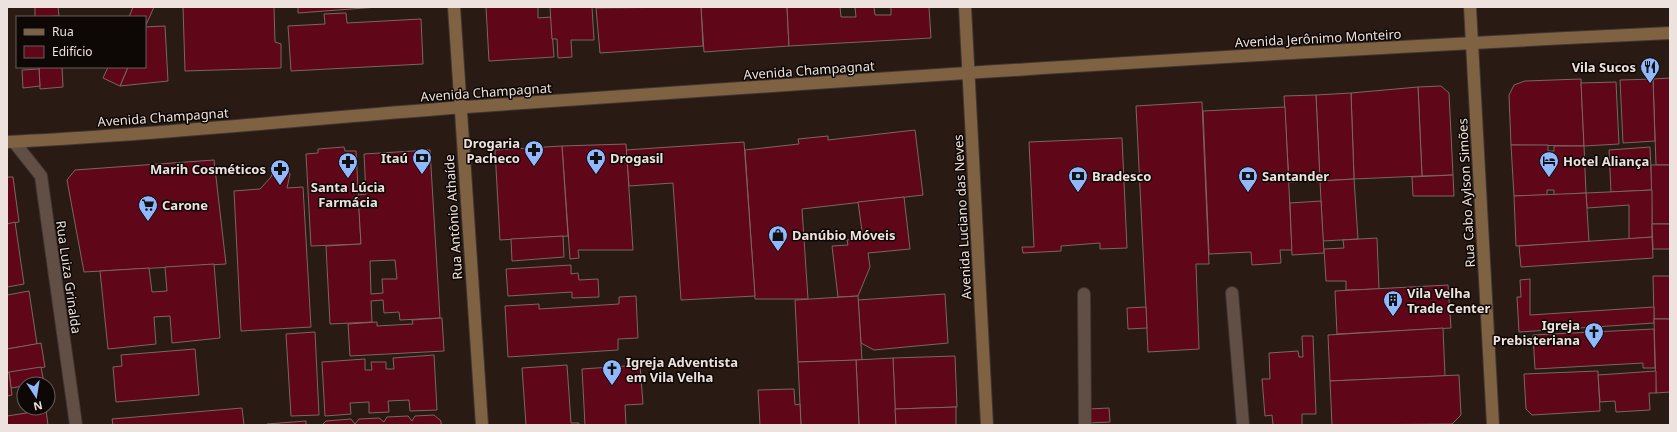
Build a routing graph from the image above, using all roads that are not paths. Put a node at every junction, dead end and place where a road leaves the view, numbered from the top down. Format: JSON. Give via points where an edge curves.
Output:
{"nodes":[{"id":1,"x":454,"y":7,"type":"edge"},
{"id":2,"x":965,"y":7,"type":"edge"},
{"id":3,"x":1470,"y":7,"type":"edge"},
{"id":4,"x":1670,"y":33,"type":"edge"},
{"id":5,"x":1471,"y":43,"type":"junction"},
{"id":6,"x":968,"y":73,"type":"junction"},
{"id":7,"x":460,"y":108,"type":"junction"},
{"id":8,"x":10,"y":142,"type":"edge"},
{"id":9,"x":1232,"y":293,"type":"dead end"},
{"id":10,"x":1084,"y":294,"type":"dead end"},
{"id":11,"x":76,"y":425,"type":"edge"},
{"id":12,"x":482,"y":425,"type":"edge"},
{"id":13,"x":987,"y":425,"type":"edge"},
{"id":14,"x":1084,"y":425,"type":"edge"},
{"id":15,"x":1243,"y":425,"type":"edge"},
{"id":16,"x":1493,"y":425,"type":"edge"}],
"edges":[{"from":1,"to":7,"type":"main road","name":"Rua Antônio Athaíde"},
{"from":2,"to":6,"type":"main road","name":"Avenida Luciano das Neves"},
{"from":3,"to":5,"type":"main road","name":"Rua Cabo Aylson Simões"},
{"from":4,"to":5,"type":"main road","name":"Avenida Jerônimo Monteiro"},
{"from":5,"to":6,"type":"main road","name":"Avenida Jerônimo Monteiro"},
{"from":5,"to":16,"type":"main road","name":"Rua Cabo Aylson Simões"},
{"from":6,"to":7,"type":"main road","name":"Avenida Champagnat"},
{"from":6,"to":13,"type":"main road","name":"Avenida Luciano das Neves"},
{"from":7,"to":8,"type":"main road","name":"Avenida Champagnat","via":[[132,135]]},
{"from":7,"to":12,"type":"main road","name":"Rua Antônio Athaíde"},
{"from":8,"to":11,"type":"street","name":"Rua Luiza Grinalda","via":[[41,176]]},
{"from":9,"to":15,"type":"street"},
{"from":10,"to":14,"type":"street"}]}
